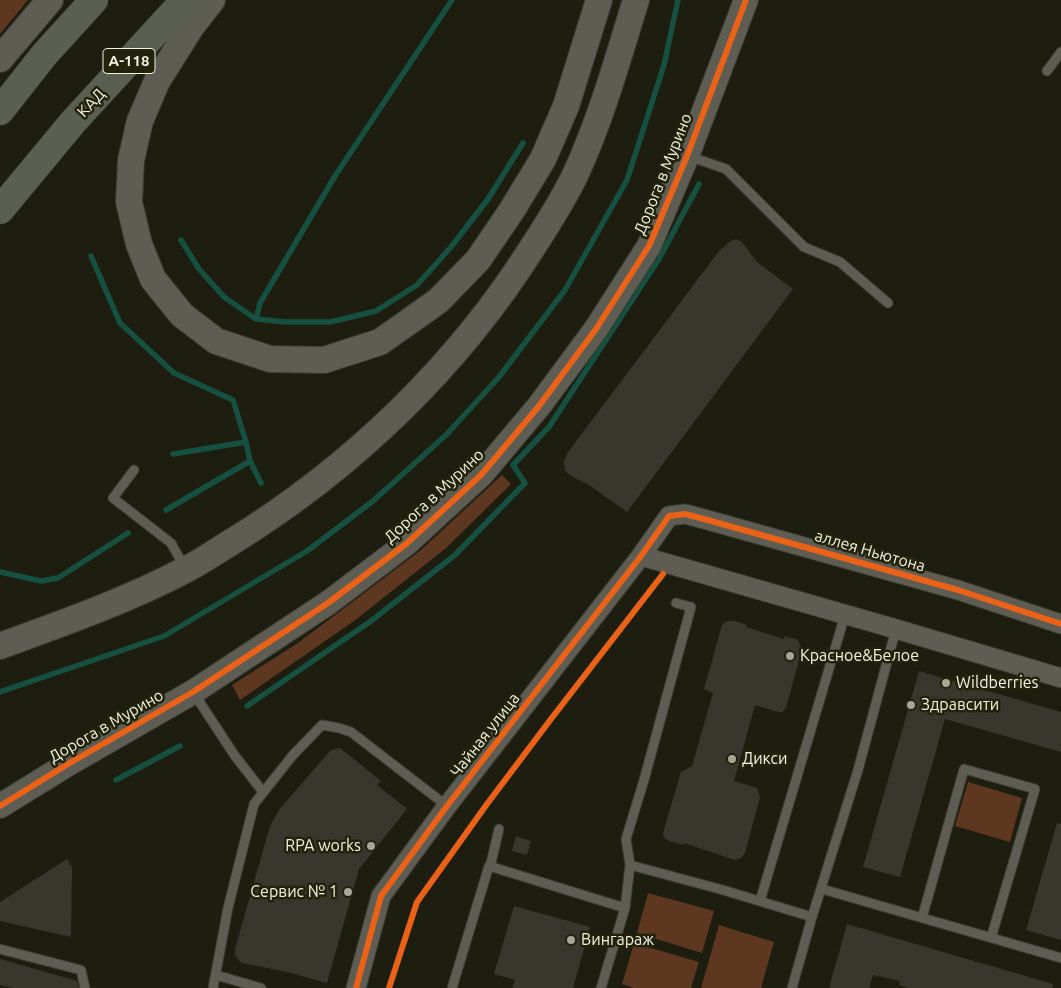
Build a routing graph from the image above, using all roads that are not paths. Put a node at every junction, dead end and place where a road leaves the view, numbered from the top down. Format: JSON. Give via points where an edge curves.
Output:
{"nodes":[{"id":1,"x":50,"y":0,"type":"edge"},
{"id":2,"x":94,"y":0,"type":"edge"},
{"id":3,"x":186,"y":0,"type":"edge"},
{"id":4,"x":212,"y":0,"type":"edge"},
{"id":5,"x":599,"y":0,"type":"edge"},
{"id":6,"x":636,"y":0,"type":"edge"},
{"id":7,"x":746,"y":0,"type":"edge"},
{"id":8,"x":1061,"y":52,"type":"edge"},
{"id":9,"x":0,"y":59,"type":"edge"},
{"id":10,"x":1047,"y":71,"type":"dead end"},
{"id":11,"x":0,"y":111,"type":"edge"},
{"id":12,"x":687,"y":156,"type":"junction"},
{"id":13,"x":0,"y":210,"type":"edge"},
{"id":14,"x":888,"y":303,"type":"dead end"},
{"id":15,"x":134,"y":470,"type":"dead end"},
{"id":16,"x":669,"y":516,"type":"joint"},
{"id":17,"x":641,"y":556,"type":"junction"},
{"id":18,"x":186,"y":570,"type":"junction"},
{"id":19,"x":676,"y":602,"type":"dead end"},
{"id":20,"x":845,"y":615,"type":"junction"},
{"id":21,"x":1061,"y":624,"type":"edge"},
{"id":22,"x":896,"y":629,"type":"junction"},
{"id":23,"x":0,"y":646,"type":"edge"},
{"id":24,"x":1061,"y":678,"type":"edge"},
{"id":25,"x":193,"y":692,"type":"junction"},
{"id":26,"x":263,"y":792,"type":"junction"},
{"id":27,"x":0,"y":806,"type":"edge"},
{"id":28,"x":447,"y":806,"type":"junction"},
{"id":29,"x":500,"y":829,"type":"dead end"},
{"id":30,"x":630,"y":866,"type":"junction"},
{"id":31,"x":490,"y":867,"type":"junction"},
{"id":32,"x":822,"y":889,"type":"junction"},
{"id":33,"x":760,"y":901,"type":"junction"},
{"id":34,"x":625,"y":908,"type":"junction"},
{"id":35,"x":812,"y":917,"type":"junction"},
{"id":36,"x":922,"y":918,"type":"junction"},
{"id":37,"x":991,"y":938,"type":"junction"},
{"id":38,"x":0,"y":949,"type":"edge"},
{"id":39,"x":1061,"y":958,"type":"edge"},
{"id":40,"x":216,"y":975,"type":"junction"},
{"id":41,"x":85,"y":988,"type":"edge"},
{"id":42,"x":213,"y":988,"type":"edge"},
{"id":43,"x":261,"y":988,"type":"edge"},
{"id":44,"x":356,"y":988,"type":"edge"},
{"id":45,"x":452,"y":988,"type":"edge"},
{"id":46,"x":601,"y":988,"type":"edge"},
{"id":47,"x":792,"y":988,"type":"edge"}],
"edges":[{"from":1,"to":9,"type":"main road"},
{"from":2,"to":11,"type":"highway","via":[[44,55]]},
{"from":3,"to":13,"type":"highway","name":"КАД","number":"А-118","via":[[73,122]]},
{"from":4,"to":5,"type":"main road","via":[[157,81],[140,120],[131,160],[129,202],[139,244],[153,279],[182,315],[216,341],[270,360],[324,360],[380,342],[438,301],[478,260],[543,158],[566,106]]},
{"from":6,"to":18,"type":"main road","via":[[600,117],[576,173],[512,281],[473,331],[421,390],[313,487]]},
{"from":7,"to":12,"type":"street","name":"Дорога в Мурино"},
{"from":8,"to":10,"type":"lane"},
{"from":12,"to":14,"type":"lane","via":[[726,169],[804,246],[840,262]]},
{"from":12,"to":25,"type":"street","name":"Дорога в Мурино","via":[[649,246],[601,321],[539,406],[481,475],[406,544],[328,603]]},
{"from":15,"to":18,"type":"lane","via":[[113,498],[171,543]]},
{"from":16,"to":17,"type":"street","name":"Чайная улица"},
{"from":16,"to":21,"type":"street","name":"аллея Ньютона","via":[[684,514],[704,519],[958,590]]},
{"from":17,"to":20,"type":"street"},
{"from":17,"to":28,"type":"street","name":"Чайная улица"},
{"from":18,"to":23,"type":"main road","via":[[94,612]]},
{"from":19,"to":30,"type":"lane","via":[[691,607],[626,839]]},
{"from":20,"to":22,"type":"street"},
{"from":20,"to":33,"type":"lane"},
{"from":22,"to":24,"type":"street"},
{"from":22,"to":32,"type":"lane"},
{"from":25,"to":26,"type":"lane"},
{"from":25,"to":27,"type":"street","name":"Дорога в Мурино"},
{"from":26,"to":28,"type":"lane","via":[[322,725],[351,732]]},
{"from":26,"to":40,"type":"lane","via":[[254,804],[228,908]]},
{"from":28,"to":44,"type":"street","name":"Чайная улица","via":[[381,896]]},
{"from":29,"to":31,"type":"lane"},
{"from":30,"to":33,"type":"lane"},
{"from":30,"to":34,"type":"lane"},
{"from":31,"to":34,"type":"lane"},
{"from":31,"to":45,"type":"lane"},
{"from":32,"to":35,"type":"lane"},
{"from":32,"to":36,"type":"lane"},
{"from":33,"to":35,"type":"lane"},
{"from":34,"to":46,"type":"lane"},
{"from":35,"to":47,"type":"lane"},
{"from":36,"to":37,"type":"lane"},
{"from":36,"to":37,"type":"lane","via":[[964,769],[1026,786],[1036,789]]},
{"from":37,"to":39,"type":"lane"},
{"from":38,"to":41,"type":"lane","via":[[81,970]]},
{"from":40,"to":42,"type":"lane"},
{"from":40,"to":43,"type":"lane"}]}
